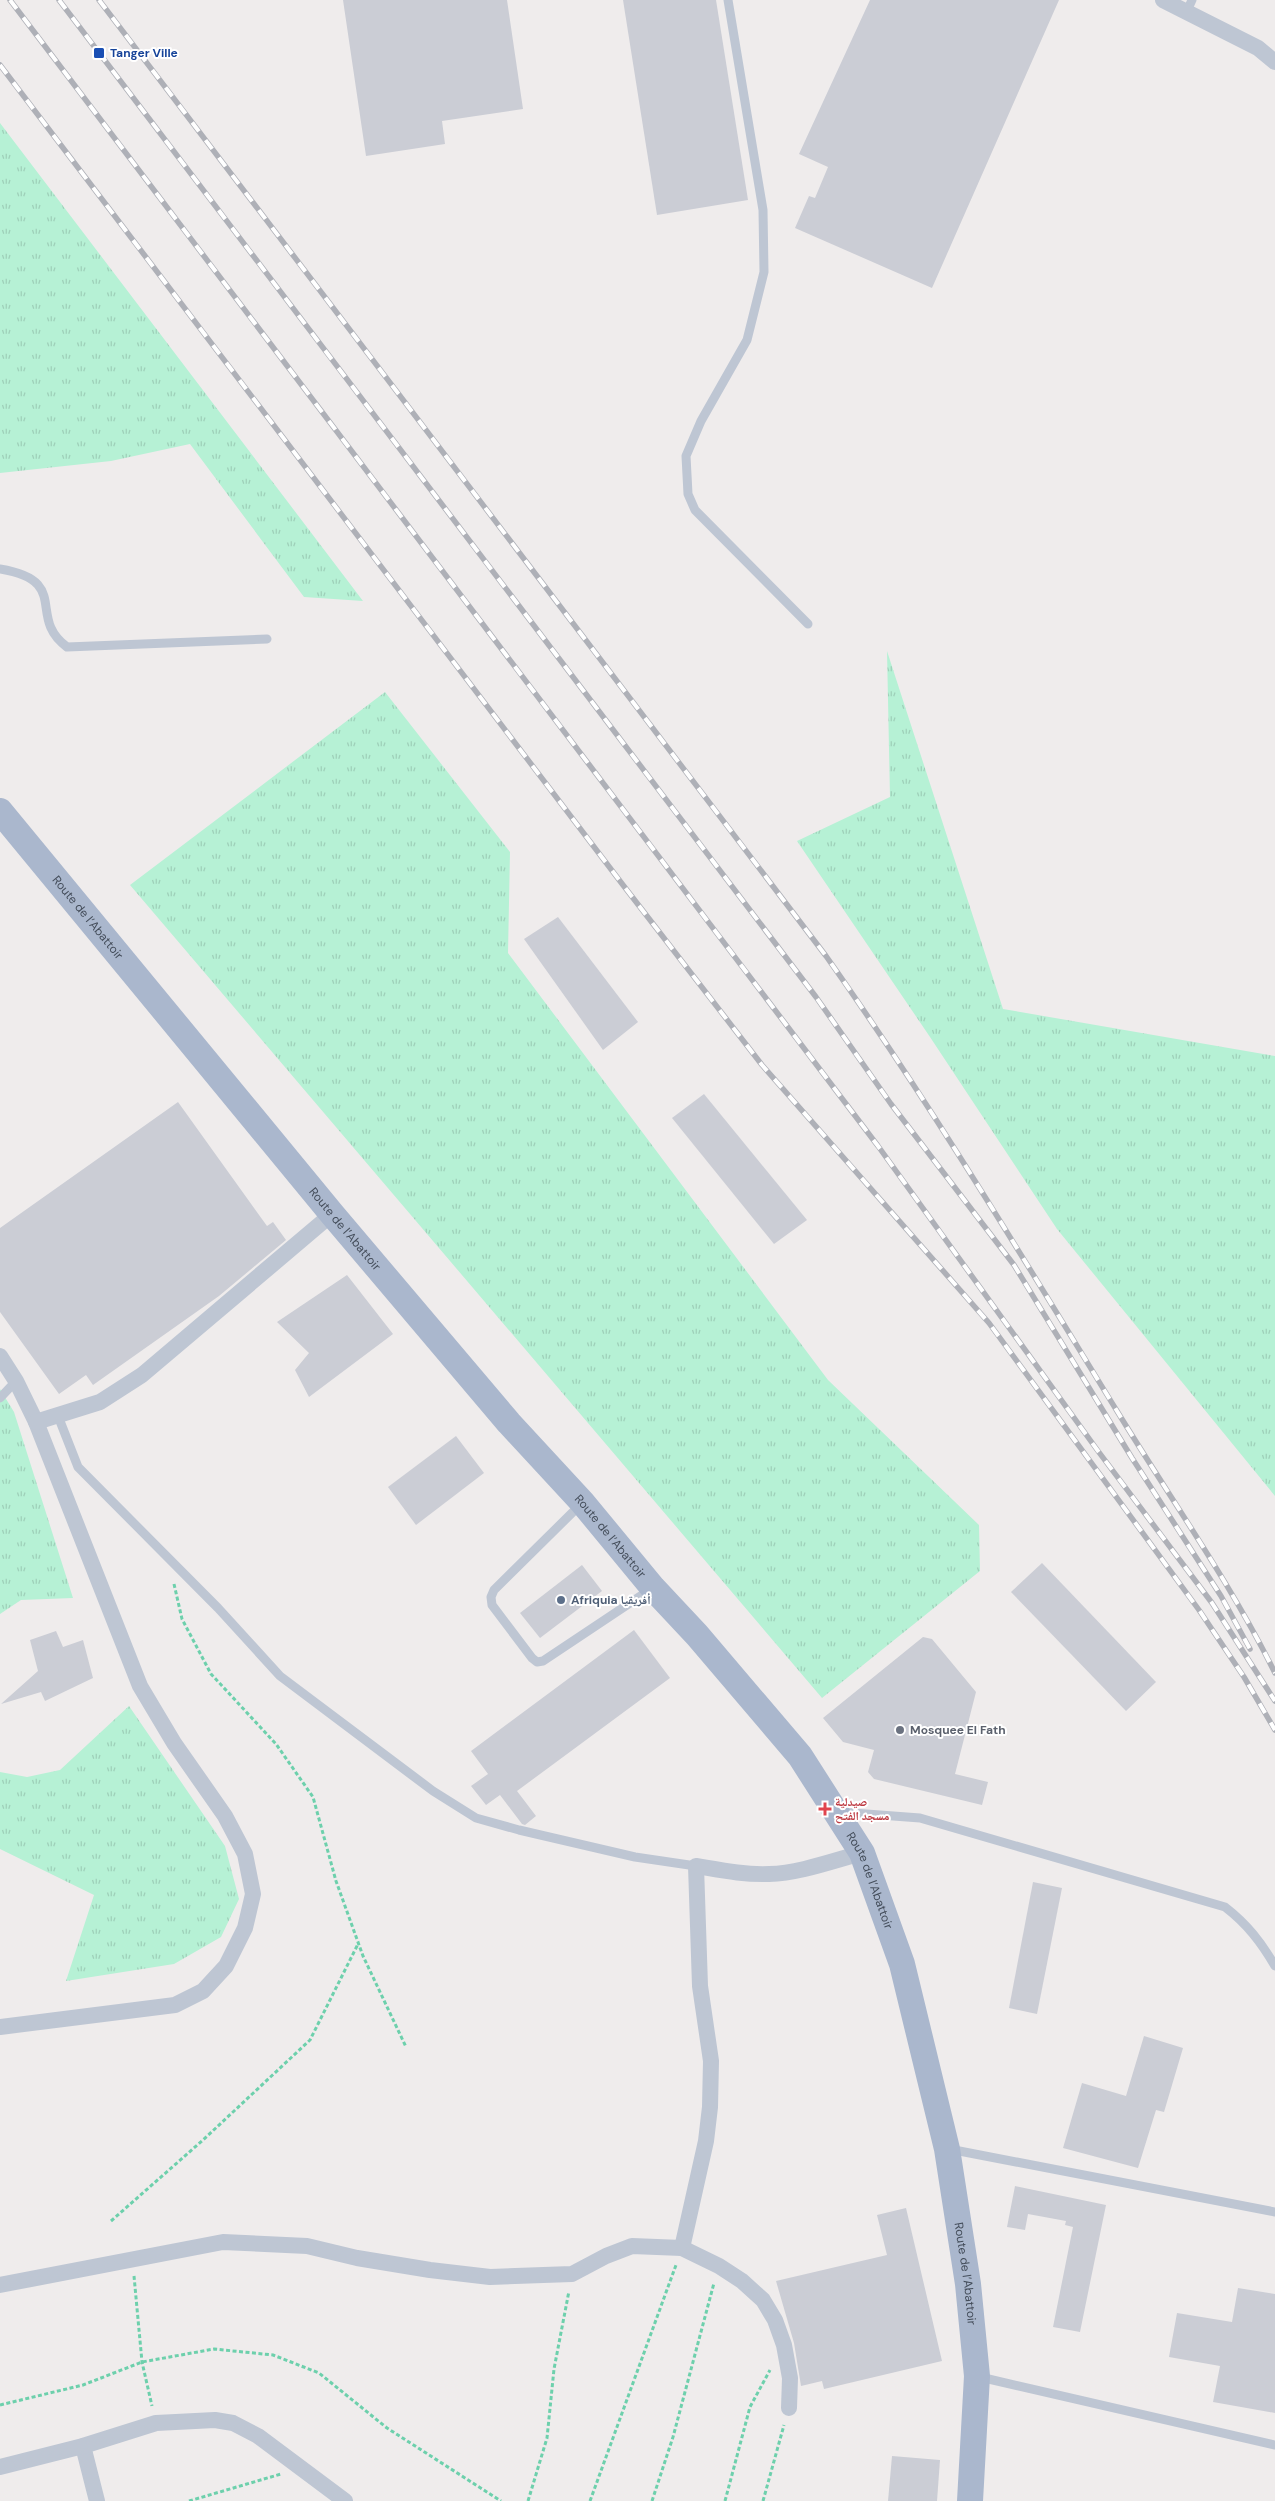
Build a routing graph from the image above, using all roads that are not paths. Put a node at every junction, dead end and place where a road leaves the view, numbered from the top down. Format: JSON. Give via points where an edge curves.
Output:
{"nodes":[{"id":1,"x":728,"y":0,"type":"edge"},
{"id":2,"x":1163,"y":0,"type":"edge"},
{"id":3,"x":1190,"y":5,"type":"edge"},
{"id":4,"x":1275,"y":62,"type":"edge"},
{"id":5,"x":0,"y":569,"type":"edge"},
{"id":6,"x":808,"y":624,"type":"dead end"},
{"id":7,"x":267,"y":639,"type":"dead end"},
{"id":8,"x":0,"y":811,"type":"edge"},
{"id":9,"x":332,"y":1214,"type":"junction"},
{"id":10,"x":0,"y":1356,"type":"edge"},
{"id":11,"x":16,"y":1381,"type":"junction"},
{"id":12,"x":0,"y":1398,"type":"edge"},
{"id":13,"x":58,"y":1416,"type":"junction"},
{"id":14,"x":36,"y":1422,"type":"junction"},
{"id":15,"x":582,"y":1502,"type":"junction"},
{"id":16,"x":653,"y":1588,"type":"junction"},
{"id":17,"x":838,"y":1812,"type":"junction"},
{"id":18,"x":862,"y":1852,"type":"junction"},
{"id":19,"x":696,"y":1866,"type":"junction"},
{"id":20,"x":1275,"y":1966,"type":"edge"},
{"id":21,"x":0,"y":2027,"type":"edge"},
{"id":22,"x":947,"y":2149,"type":"junction"},
{"id":23,"x":1275,"y":2212,"type":"edge"},
{"id":24,"x":682,"y":2248,"type":"junction"},
{"id":25,"x":0,"y":2285,"type":"edge"},
{"id":26,"x":978,"y":2376,"type":"junction"},
{"id":27,"x":789,"y":2408,"type":"road end"},
{"id":28,"x":1275,"y":2445,"type":"edge"},
{"id":29,"x":84,"y":2446,"type":"junction"},
{"id":30,"x":0,"y":2467,"type":"edge"},
{"id":31,"x":97,"y":2501,"type":"edge"},
{"id":32,"x":345,"y":2501,"type":"edge"},
{"id":33,"x":970,"y":2501,"type":"edge"}],
"edges":[{"from":1,"to":6,"type":"lane","via":[[763,210],[764,272],[747,340],[701,421],[686,456],[688,494],[694,510]]},
{"from":2,"to":3,"type":"street"},
{"from":3,"to":4,"type":"street"},
{"from":5,"to":7,"type":"lane","via":[[25,574],[38,584],[46,598],[48,624],[55,638],[67,647]]},
{"from":8,"to":9,"type":"main road","name":"Route de l’Abattoir"},
{"from":9,"to":13,"type":"street","via":[[142,1375],[100,1402]]},
{"from":9,"to":15,"type":"main road","name":"Route de l’Abattoir","via":[[509,1423]]},
{"from":10,"to":11,"type":"street"},
{"from":11,"to":12,"type":"lane"},
{"from":11,"to":14,"type":"street"},
{"from":13,"to":14,"type":"street"},
{"from":13,"to":19,"type":"lane","via":[[78,1467],[280,1676],[433,1791],[476,1818],[635,1857]]},
{"from":14,"to":21,"type":"street","via":[[140,1686],[174,1743],[225,1816],[245,1854],[254,1894],[245,1928],[226,1966],[203,1991],[175,2005]]},
{"from":15,"to":16,"type":"main road","name":"Route de l’Abattoir"},
{"from":15,"to":16,"type":"lane","via":[[494,1590],[491,1597],[492,1605],[532,1658],[543,1662]]},
{"from":16,"to":17,"type":"main road","name":"Route de l’Abattoir","via":[[697,1634],[800,1756]]},
{"from":17,"to":18,"type":"main road","name":"Route de l’Abattoir"},
{"from":17,"to":20,"type":"lane","via":[[920,1818],[1225,1907],[1245,1922]]},
{"from":18,"to":19,"type":"street","via":[[797,1870],[769,1874]]},
{"from":18,"to":22,"type":"main road","name":"Route de l’Abattoir","via":[[902,1964]]},
{"from":19,"to":24,"type":"street","via":[[700,1986],[710,2061],[710,2107],[706,2142]]},
{"from":22,"to":23,"type":"lane"},
{"from":22,"to":26,"type":"main road","name":"Route de l’Abattoir","via":[[968,2284]]},
{"from":24,"to":25,"type":"street","via":[[632,2246],[572,2274],[490,2277],[412,2267],[307,2246],[223,2242]]},
{"from":24,"to":27,"type":"street","via":[[742,2281],[763,2300],[775,2320],[784,2346],[790,2378]]},
{"from":26,"to":28,"type":"lane"},
{"from":26,"to":33,"type":"main road","name":"Route de l’Abattoir"},
{"from":29,"to":30,"type":"street"},
{"from":29,"to":31,"type":"street"},
{"from":29,"to":32,"type":"street","via":[[156,2423],[215,2420],[233,2423],[258,2436]]}]}
